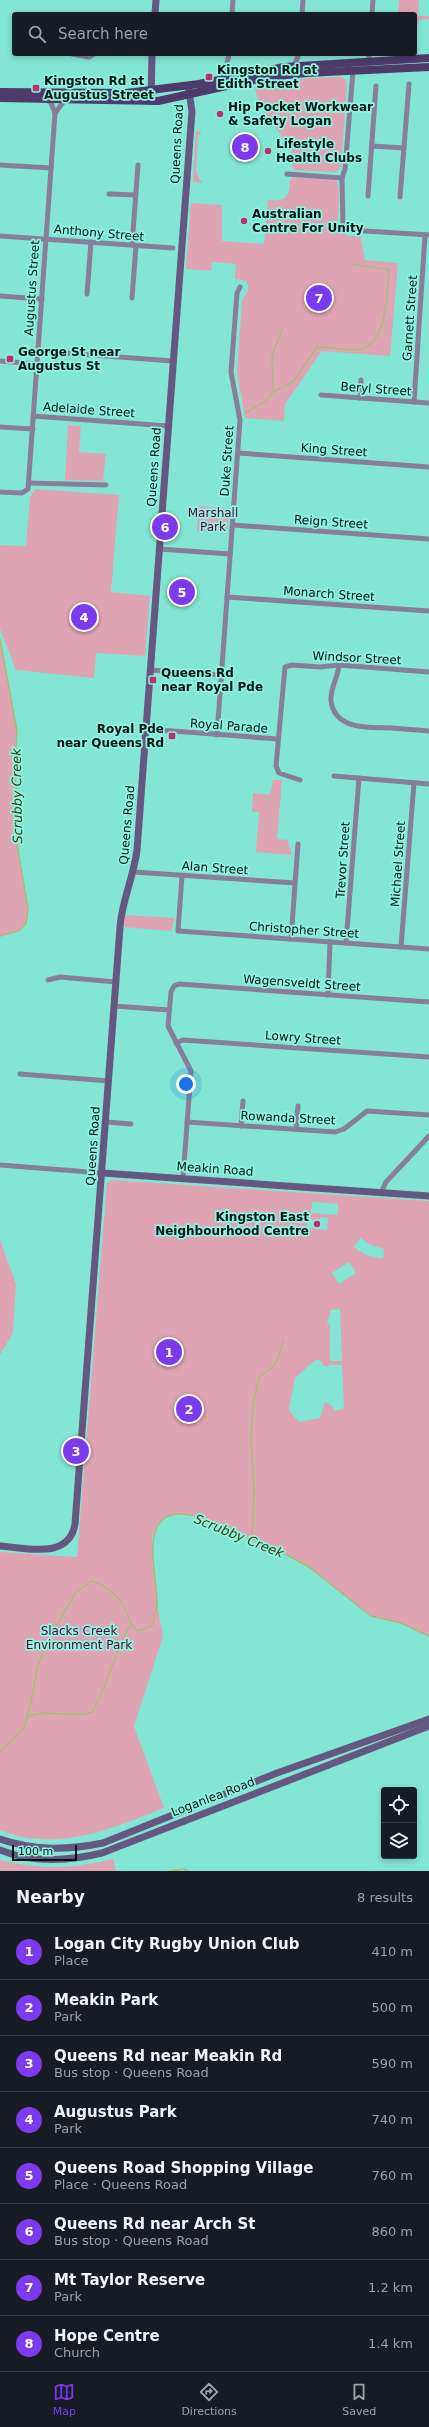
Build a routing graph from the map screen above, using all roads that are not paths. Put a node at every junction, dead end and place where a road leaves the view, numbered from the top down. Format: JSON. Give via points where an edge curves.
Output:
{"nodes":[{"id":1,"x":156,"y":0,"type":"edge"},
{"id":2,"x":233,"y":0,"type":"edge"},
{"id":3,"x":303,"y":0,"type":"edge"},
{"id":4,"x":373,"y":0,"type":"edge"},
{"id":5,"x":155,"y":12,"type":"edge"},
{"id":6,"x":232,"y":12,"type":"edge"},
{"id":7,"x":302,"y":12,"type":"edge"},
{"id":8,"x":372,"y":12,"type":"edge"},
{"id":9,"x":152,"y":56,"type":"edge"},
{"id":10,"x":229,"y":56,"type":"edge"},
{"id":11,"x":298,"y":56,"type":"edge"},
{"id":12,"x":300,"y":56,"type":"edge"},
{"id":13,"x":369,"y":56,"type":"edge"},
{"id":14,"x":429,"y":58,"type":"edge"},
{"id":15,"x":369,"y":63,"type":"junction"},
{"id":16,"x":229,"y":66,"type":"junction"},
{"id":17,"x":294,"y":66,"type":"junction"},
{"id":18,"x":306,"y":66,"type":"junction"},
{"id":19,"x":429,"y":67,"type":"edge"},
{"id":20,"x":353,"y":71,"type":"junction"},
{"id":21,"x":236,"y":76,"type":"junction"},
{"id":22,"x":224,"y":79,"type":"junction"},
{"id":23,"x":409,"y":84,"type":"dead end"},
{"id":24,"x":188,"y":86,"type":"junction"},
{"id":25,"x":376,"y":86,"type":"dead end"},
{"id":26,"x":150,"y":91,"type":"junction"},
{"id":27,"x":0,"y":92,"type":"edge"},
{"id":28,"x":190,"y":95,"type":"junction"},
{"id":29,"x":0,"y":98,"type":"edge"},
{"id":30,"x":47,"y":99,"type":"junction"},
{"id":31,"x":64,"y":100,"type":"junction"},
{"id":32,"x":151,"y":101,"type":"junction"},
{"id":33,"x":55,"y":113,"type":"junction"},
{"id":34,"x":372,"y":146,"type":"junction"},
{"id":35,"x":404,"y":148,"type":"junction"},
{"id":36,"x":0,"y":165,"type":"edge"},
{"id":37,"x":138,"y":165,"type":"dead end"},
{"id":38,"x":51,"y":168,"type":"junction"},
{"id":39,"x":287,"y":174,"type":"dead end"},
{"id":40,"x":342,"y":178,"type":"junction"},
{"id":41,"x":109,"y":194,"type":"dead end"},
{"id":42,"x":136,"y":195,"type":"junction"},
{"id":43,"x":368,"y":196,"type":"dead end"},
{"id":44,"x":400,"y":197,"type":"dead end"},
{"id":45,"x":427,"y":235,"type":"edge"},
{"id":46,"x":0,"y":236,"type":"edge"},
{"id":47,"x":46,"y":239,"type":"junction"},
{"id":48,"x":92,"y":242,"type":"junction"},
{"id":49,"x":134,"y":246,"type":"junction"},
{"id":50,"x":173,"y":248,"type":"dead end"},
{"id":51,"x":240,"y":287,"type":"dead end"},
{"id":52,"x":88,"y":294,"type":"dead end"},
{"id":53,"x":0,"y":296,"type":"edge"},
{"id":54,"x":132,"y":298,"type":"dead end"},
{"id":55,"x":42,"y":299,"type":"junction"},
{"id":56,"x":38,"y":351,"type":"junction"},
{"id":57,"x":0,"y":361,"type":"edge"},
{"id":58,"x":173,"y":361,"type":"junction"},
{"id":59,"x":37,"y":364,"type":"junction"},
{"id":60,"x":361,"y":380,"type":"dead end"},
{"id":61,"x":321,"y":395,"type":"dead end"},
{"id":62,"x":360,"y":398,"type":"junction"},
{"id":63,"x":414,"y":402,"type":"junction"},
{"id":64,"x":429,"y":403,"type":"edge"},
{"id":65,"x":34,"y":416,"type":"junction"},
{"id":66,"x":168,"y":426,"type":"junction"},
{"id":67,"x":0,"y":427,"type":"edge"},
{"id":68,"x":33,"y":429,"type":"junction"},
{"id":69,"x":238,"y":453,"type":"junction"},
{"id":70,"x":429,"y":467,"type":"edge"},
{"id":71,"x":29,"y":483,"type":"junction"},
{"id":72,"x":106,"y":485,"type":"dead end"},
{"id":73,"x":0,"y":492,"type":"edge"},
{"id":74,"x":232,"y":525,"type":"junction"},
{"id":75,"x":429,"y":539,"type":"edge"},
{"id":76,"x":159,"y":549,"type":"junction"},
{"id":77,"x":230,"y":554,"type":"junction"},
{"id":78,"x":227,"y":597,"type":"junction"},
{"id":79,"x":429,"y":611,"type":"edge"},
{"id":80,"x":339,"y":665,"type":"junction"},
{"id":81,"x":150,"y":670,"type":"junction"},
{"id":82,"x":183,"y":672,"type":"dead end"},
{"id":83,"x":191,"y":672,"type":"dead end"},
{"id":84,"x":429,"y":672,"type":"edge"},
{"id":85,"x":221,"y":675,"type":"junction"},
{"id":86,"x":146,"y":730,"type":"junction"},
{"id":87,"x":429,"y":731,"type":"edge"},
{"id":88,"x":217,"y":734,"type":"junction"},
{"id":89,"x":278,"y":739,"type":"junction"},
{"id":90,"x":334,"y":776,"type":"dead end"},
{"id":91,"x":359,"y":778,"type":"junction"},
{"id":92,"x":300,"y":780,"type":"dead end"},
{"id":93,"x":414,"y":783,"type":"junction"},
{"id":94,"x":429,"y":784,"type":"edge"},
{"id":95,"x":298,"y":844,"type":"dead end"},
{"id":96,"x":134,"y":872,"type":"junction"},
{"id":97,"x":182,"y":876,"type":"junction"},
{"id":98,"x":295,"y":884,"type":"junction"},
{"id":99,"x":291,"y":939,"type":"junction"},
{"id":100,"x":330,"y":942,"type":"junction"},
{"id":101,"x":346,"y":943,"type":"junction"},
{"id":102,"x":401,"y":947,"type":"junction"},
{"id":103,"x":429,"y":949,"type":"edge"},
{"id":104,"x":48,"y":980,"type":"dead end"},
{"id":105,"x":116,"y":982,"type":"junction"},
{"id":106,"x":328,"y":995,"type":"junction"},
{"id":107,"x":429,"y":1002,"type":"edge"},
{"id":108,"x":114,"y":1006,"type":"junction"},
{"id":109,"x":169,"y":1010,"type":"junction"},
{"id":110,"x":176,"y":1043,"type":"junction"},
{"id":111,"x":429,"y":1057,"type":"edge"},
{"id":112,"x":20,"y":1074,"type":"dead end"},
{"id":113,"x":109,"y":1081,"type":"junction"},
{"id":114,"x":243,"y":1101,"type":"dead end"},
{"id":115,"x":298,"y":1106,"type":"dead end"},
{"id":116,"x":429,"y":1115,"type":"edge"},
{"id":117,"x":106,"y":1122,"type":"junction"},
{"id":118,"x":187,"y":1122,"type":"junction"},
{"id":119,"x":132,"y":1124,"type":"dead end"},
{"id":120,"x":241,"y":1126,"type":"junction"},
{"id":121,"x":296,"y":1129,"type":"junction"},
{"id":122,"x":429,"y":1136,"type":"edge"},
{"id":123,"x":0,"y":1165,"type":"edge"},
{"id":124,"x":102,"y":1173,"type":"junction"},
{"id":125,"x":183,"y":1178,"type":"junction"},
{"id":126,"x":381,"y":1193,"type":"junction"},
{"id":127,"x":429,"y":1196,"type":"edge"},
{"id":128,"x":0,"y":1546,"type":"edge"},
{"id":129,"x":429,"y":1719,"type":"edge"},
{"id":130,"x":429,"y":1726,"type":"edge"},
{"id":131,"x":346,"y":1748,"type":"junction"},
{"id":132,"x":349,"y":1756,"type":"junction"},
{"id":133,"x":0,"y":1839,"type":"edge"},
{"id":134,"x":0,"y":1850,"type":"edge"}],
"edges":[{"from":1,"to":5,"type":"street"},
{"from":2,"to":6,"type":"street"},
{"from":3,"to":7,"type":"street"},
{"from":4,"to":8,"type":"street"},
{"from":9,"to":26,"type":"street"},
{"from":10,"to":16,"type":"street"},
{"from":11,"to":17,"type":"street"},
{"from":12,"to":18,"type":"street"},
{"from":13,"to":15,"type":"street"},
{"from":14,"to":15,"type":"main road"},
{"from":15,"to":18,"type":"main road"},
{"from":16,"to":21,"type":"street"},
{"from":16,"to":22,"type":"street"},
{"from":17,"to":18,"type":"main road"},
{"from":17,"to":21,"type":"main road"},
{"from":19,"to":20,"type":"main road"},
{"from":20,"to":28,"type":"main road","via":[[268,77]]},
{"from":20,"to":40,"type":"street","via":[[345,169]]},
{"from":21,"to":22,"type":"main road"},
{"from":22,"to":24,"type":"main road"},
{"from":23,"to":35,"type":"street"},
{"from":24,"to":26,"type":"main road"},
{"from":24,"to":28,"type":"street","name":"Queens Road"},
{"from":25,"to":34,"type":"street"},
{"from":26,"to":27,"type":"main road","via":[[94,94]]},
{"from":26,"to":32,"type":"street"},
{"from":28,"to":32,"type":"main road"},
{"from":28,"to":58,"type":"street","name":"Queens Road","via":[[192,111]]},
{"from":29,"to":30,"type":"main road"},
{"from":30,"to":31,"type":"main road"},
{"from":30,"to":33,"type":"street"},
{"from":31,"to":32,"type":"main road"},
{"from":31,"to":33,"type":"street"},
{"from":33,"to":38,"type":"street","name":"Augustus Street"},
{"from":34,"to":35,"type":"street"},
{"from":34,"to":43,"type":"street"},
{"from":35,"to":44,"type":"street"},
{"from":36,"to":38,"type":"street"},
{"from":37,"to":42,"type":"street"},
{"from":38,"to":47,"type":"street","name":"Augustus Street"},
{"from":39,"to":40,"type":"street"},
{"from":40,"to":45,"type":"street","via":[[341,221],[345,228]]},
{"from":41,"to":42,"type":"street"},
{"from":42,"to":49,"type":"street"},
{"from":45,"to":63,"type":"street","name":"Garnett Street"},
{"from":46,"to":47,"type":"street","name":"Anthony Street"},
{"from":47,"to":48,"type":"street","name":"Anthony Street"},
{"from":47,"to":55,"type":"street","name":"Augustus Street"},
{"from":48,"to":49,"type":"street","name":"Anthony Street"},
{"from":48,"to":52,"type":"street"},
{"from":49,"to":50,"type":"street","name":"Anthony Street"},
{"from":49,"to":54,"type":"street"},
{"from":51,"to":69,"type":"street","name":"Duke Street","via":[[237,293],[231,372],[240,414]]},
{"from":53,"to":55,"type":"street"},
{"from":55,"to":56,"type":"street","name":"Augustus Street"},
{"from":56,"to":58,"type":"street"},
{"from":56,"to":59,"type":"street","name":"Augustus Street"},
{"from":57,"to":59,"type":"street"},
{"from":58,"to":66,"type":"street","name":"Queens Road"},
{"from":59,"to":65,"type":"street","name":"Augustus Street"},
{"from":60,"to":62,"type":"street"},
{"from":61,"to":62,"type":"street","name":"Beryl Street"},
{"from":62,"to":63,"type":"street","name":"Beryl Street"},
{"from":63,"to":64,"type":"street","name":"Beryl Street"},
{"from":65,"to":66,"type":"street","name":"Adelaide Street"},
{"from":65,"to":68,"type":"street","name":"Augustus Street"},
{"from":66,"to":76,"type":"street","name":"Queens Road"},
{"from":67,"to":68,"type":"street","name":"Adelaide Street"},
{"from":68,"to":71,"type":"street","name":"Augustus Street"},
{"from":69,"to":70,"type":"street","name":"King Street"},
{"from":69,"to":74,"type":"street","name":"Duke Street"},
{"from":71,"to":72,"type":"street"},
{"from":71,"to":73,"type":"street","name":"Augustus Street","via":[[28,489],[22,493]]},
{"from":74,"to":75,"type":"street","name":"Reign Street"},
{"from":74,"to":77,"type":"street","name":"Duke Street"},
{"from":76,"to":77,"type":"street"},
{"from":76,"to":81,"type":"street","name":"Queens Road"},
{"from":77,"to":78,"type":"street","name":"Duke Street"},
{"from":78,"to":79,"type":"street","name":"Monarch Street"},
{"from":78,"to":85,"type":"street","name":"Duke Street"},
{"from":80,"to":84,"type":"street","name":"Windsor Street"},
{"from":80,"to":87,"type":"street","via":[[332,689],[332,702],[337,714],[345,722],[359,727]]},
{"from":80,"to":89,"type":"street","name":"Windsor Street","via":[[285,667]]},
{"from":81,"to":82,"type":"street"},
{"from":81,"to":86,"type":"street","name":"Queens Road"},
{"from":83,"to":85,"type":"street"},
{"from":85,"to":88,"type":"street","name":"Duke Street"},
{"from":86,"to":88,"type":"street","name":"Royal Parade"},
{"from":86,"to":96,"type":"street","name":"Queens Road"},
{"from":88,"to":89,"type":"street","name":"Royal Parade"},
{"from":89,"to":92,"type":"street","name":"Royal Parade","via":[[277,771]]},
{"from":90,"to":91,"type":"street"},
{"from":91,"to":93,"type":"street"},
{"from":91,"to":101,"type":"street","name":"Trevor Street"},
{"from":93,"to":94,"type":"street"},
{"from":93,"to":102,"type":"street","name":"Michael Street"},
{"from":95,"to":98,"type":"street"},
{"from":96,"to":97,"type":"street","name":"Alan Street"},
{"from":96,"to":105,"type":"street","name":"Queens Road","via":[[121,915]]},
{"from":97,"to":98,"type":"street","name":"Alan Street"},
{"from":97,"to":99,"type":"street","name":"Christopher Street","via":[[178,931]]},
{"from":98,"to":99,"type":"street"},
{"from":99,"to":100,"type":"street","name":"Christopher Street"},
{"from":100,"to":101,"type":"street","name":"Christopher Street"},
{"from":100,"to":106,"type":"street"},
{"from":101,"to":102,"type":"street","name":"Christopher Street"},
{"from":102,"to":103,"type":"street","name":"Christopher Street"},
{"from":104,"to":105,"type":"street","via":[[60,978]]},
{"from":105,"to":108,"type":"street","name":"Queens Road"},
{"from":106,"to":107,"type":"street","name":"Wagensveldt Street"},
{"from":106,"to":109,"type":"street","name":"Wagensveldt Street","via":[[179,984],[174,986],[171,992]]},
{"from":108,"to":109,"type":"street"},
{"from":108,"to":113,"type":"street","name":"Queens Road"},
{"from":109,"to":110,"type":"street","via":[[168,1026]]},
{"from":110,"to":111,"type":"street","name":"Lowry Street","via":[[183,1040]]},
{"from":110,"to":118,"type":"street","via":[[191,1071]]},
{"from":112,"to":113,"type":"street"},
{"from":113,"to":117,"type":"street","name":"Queens Road"},
{"from":114,"to":120,"type":"street"},
{"from":115,"to":121,"type":"street"},
{"from":116,"to":121,"type":"street","name":"Rowanda Street","via":[[367,1111],[340,1131]]},
{"from":117,"to":119,"type":"street"},
{"from":117,"to":124,"type":"street","name":"Queens Road"},
{"from":118,"to":120,"type":"street","name":"Rowanda Street"},
{"from":118,"to":125,"type":"street"},
{"from":120,"to":121,"type":"street","name":"Rowanda Street"},
{"from":122,"to":126,"type":"street","via":[[386,1182]]},
{"from":123,"to":124,"type":"street","name":"Meakin Road"},
{"from":124,"to":125,"type":"street","name":"Meakin Road"},
{"from":124,"to":128,"type":"street","name":"Queens Road","via":[[74,1531],[68,1541],[56,1548]]},
{"from":125,"to":126,"type":"street","name":"Meakin Road"},
{"from":126,"to":127,"type":"street","name":"Meakin Road"},
{"from":129,"to":131,"type":"street","name":"Loganlea Road"},
{"from":130,"to":132,"type":"street","name":"Loganlea Road"},
{"from":131,"to":132,"type":"street"},
{"from":131,"to":133,"type":"street","name":"Loganlea Road","via":[[103,1843],[74,1848],[43,1849]]},
{"from":132,"to":134,"type":"street","name":"Loganlea Road","via":[[102,1853],[57,1860],[25,1857]]}]}
